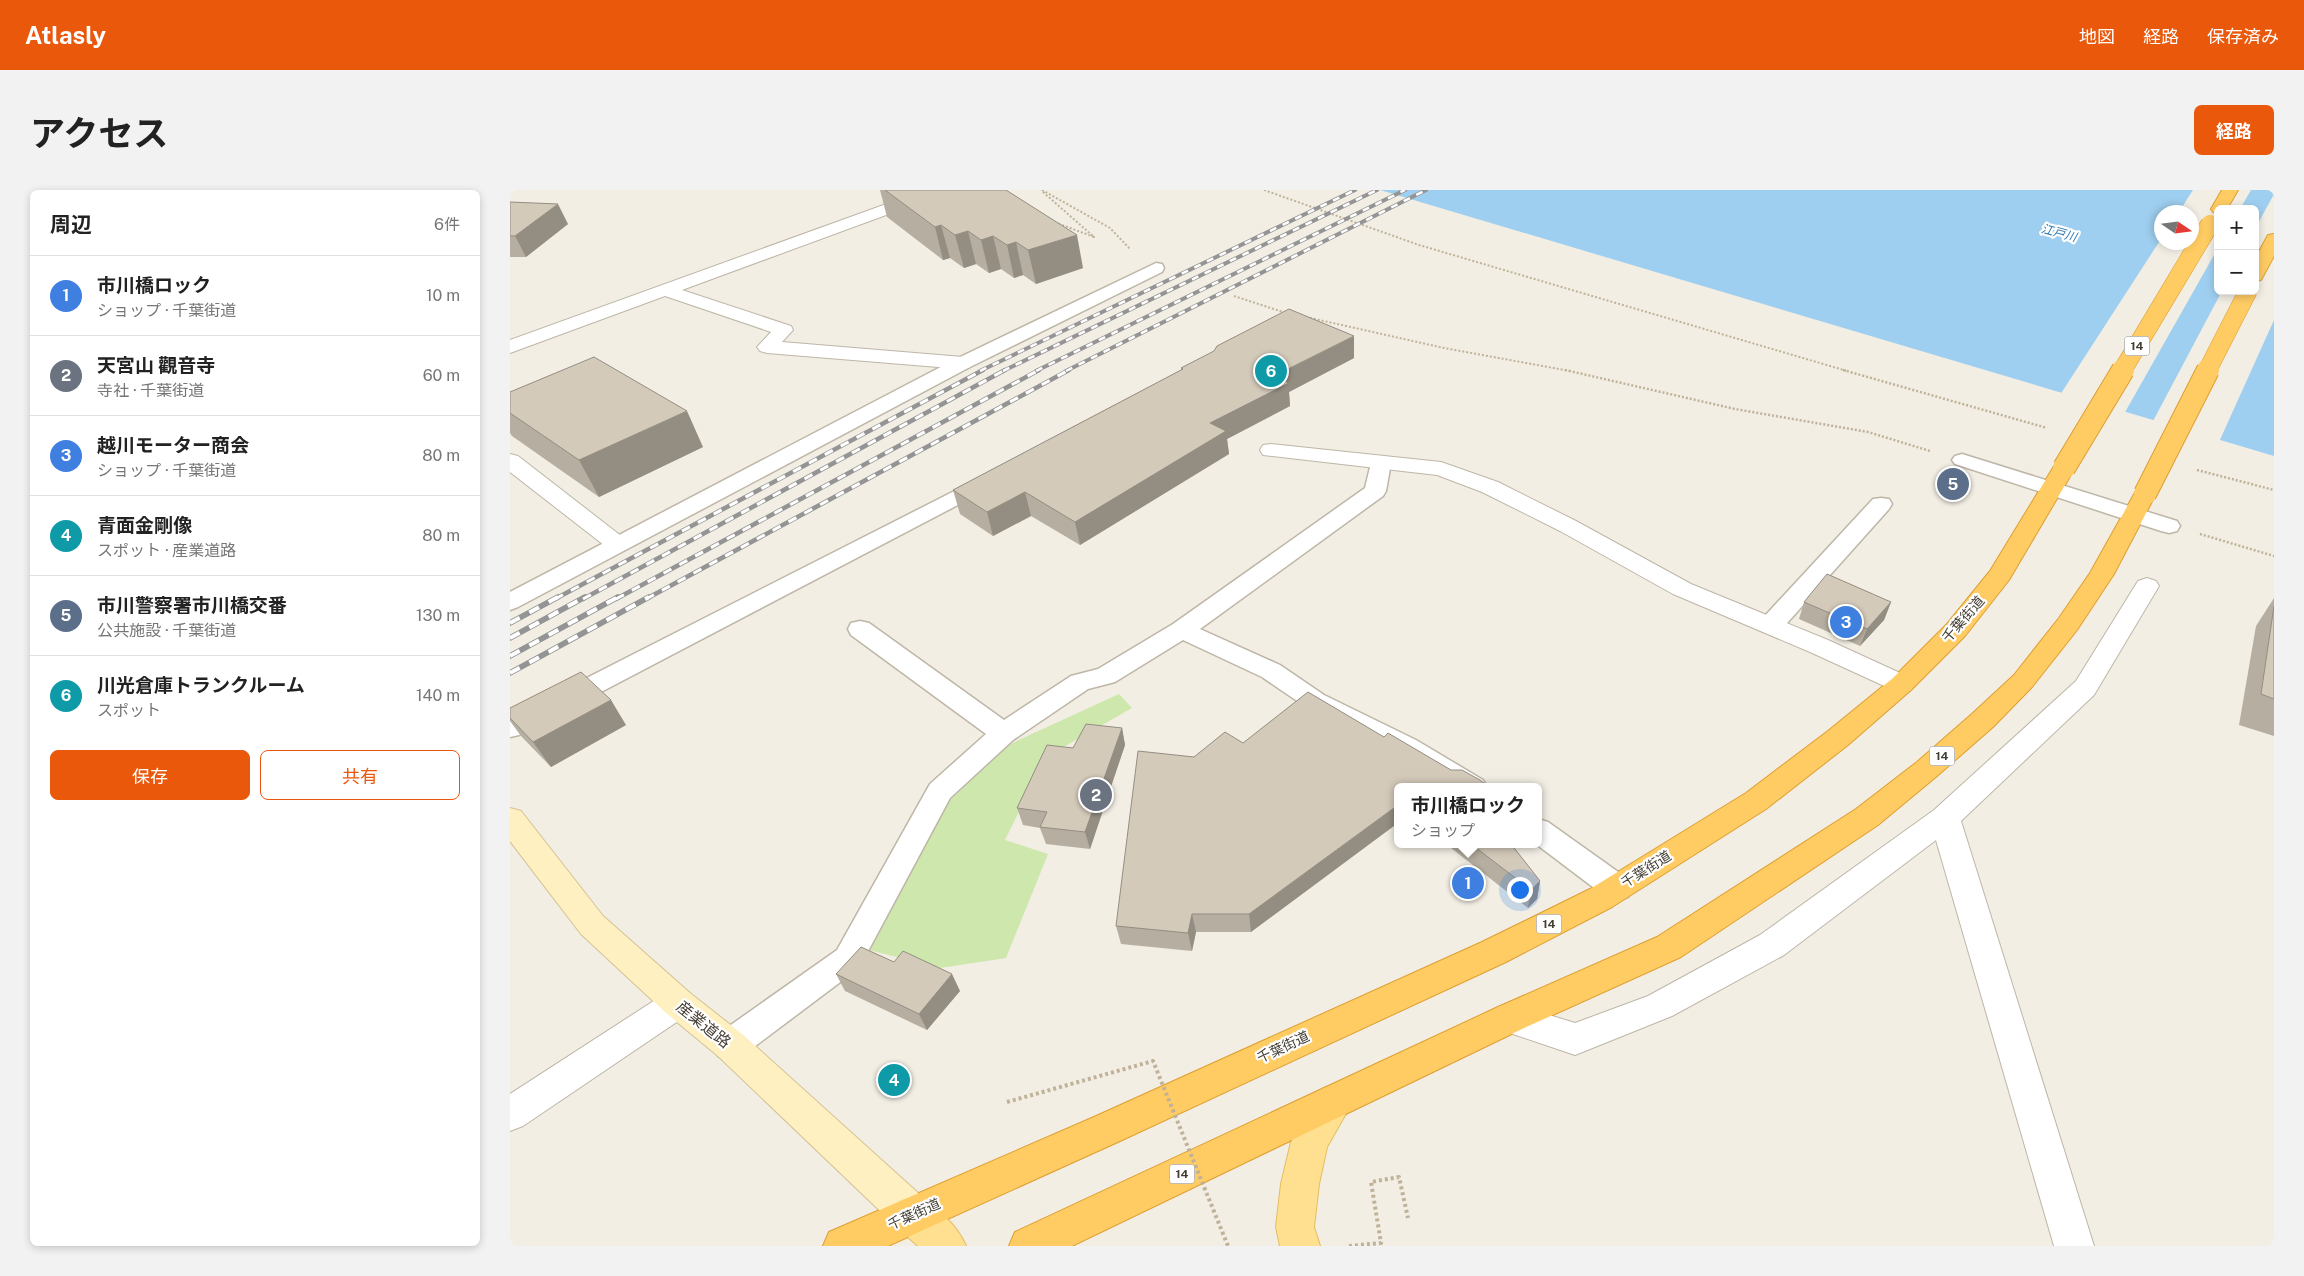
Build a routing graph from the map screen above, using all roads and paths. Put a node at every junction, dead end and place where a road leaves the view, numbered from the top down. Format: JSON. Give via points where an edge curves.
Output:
{"nodes":[{"id":1,"x":940,"y":190,"type":"edge"},
{"id":2,"x":1264,"y":190,"type":"edge"},
{"id":3,"x":2230,"y":190,"type":"edge"},
{"id":4,"x":1043,"y":191,"type":"edge"},
{"id":5,"x":2221,"y":205,"type":"edge"},
{"id":6,"x":2214,"y":217,"type":"edge"},
{"id":7,"x":1057,"y":223,"type":"edge"},
{"id":8,"x":2274,"y":239,"type":"edge"},
{"id":9,"x":1156,"y":268,"type":"joint"},
{"id":10,"x":2259,"y":268,"type":"edge"},
{"id":11,"x":664,"y":290,"type":"junction"},
{"id":12,"x":2246,"y":295,"type":"edge"},
{"id":13,"x":1234,"y":296,"type":"dead end"},
{"id":14,"x":1287,"y":313,"type":"edge"},
{"id":15,"x":1299,"y":320,"type":"edge"},
{"id":16,"x":510,"y":346,"type":"edge"},
{"id":17,"x":963,"y":363,"type":"junction"},
{"id":18,"x":2049,"y":428,"type":"dead end"},
{"id":19,"x":1271,"y":450,"type":"dead end"},
{"id":20,"x":1962,"y":460,"type":"joint"},
{"id":21,"x":510,"y":461,"type":"edge"},
{"id":22,"x":1381,"y":463,"type":"junction"},
{"id":23,"x":2193,"y":468,"type":"dead end"},
{"id":24,"x":1004,"y":473,"type":"edge"},
{"id":25,"x":2058,"y":479,"type":"junction"},
{"id":26,"x":2274,"y":490,"type":"edge"},
{"id":27,"x":1881,"y":504,"type":"dead end"},
{"id":28,"x":2139,"y":504,"type":"junction"},
{"id":29,"x":2169,"y":526,"type":"joint"},
{"id":30,"x":617,"y":544,"type":"junction"},
{"id":31,"x":2274,"y":556,"type":"edge"},
{"id":32,"x":2146,"y":586,"type":"dead end"},
{"id":33,"x":510,"y":602,"type":"edge"},
{"id":34,"x":1771,"y":626,"type":"junction"},
{"id":35,"x":860,"y":629,"type":"dead end"},
{"id":36,"x":1182,"y":630,"type":"junction"},
{"id":37,"x":1902,"y":684,"type":"junction"},
{"id":38,"x":510,"y":728,"type":"edge"},
{"id":39,"x":1004,"y":734,"type":"junction"},
{"id":40,"x":1466,"y":783,"type":"edge"},
{"id":41,"x":1945,"y":818,"type":"junction"},
{"id":42,"x":510,"y":819,"type":"edge"},
{"id":43,"x":1542,"y":833,"type":"edge"},
{"id":44,"x":1616,"y":888,"type":"junction"},
{"id":45,"x":678,"y":1003,"type":"junction"},
{"id":46,"x":1510,"y":1018,"type":"junction"},
{"id":47,"x":730,"y":1045,"type":"junction"},
{"id":48,"x":1335,"y":1101,"type":"junction"},
{"id":49,"x":1007,"y":1102,"type":"dead end"},
{"id":50,"x":510,"y":1114,"type":"edge"},
{"id":51,"x":913,"y":1215,"type":"junction"},
{"id":52,"x":1408,"y":1218,"type":"dead end"},
{"id":53,"x":843,"y":1246,"type":"edge"},
{"id":54,"x":946,"y":1246,"type":"edge"},
{"id":55,"x":1029,"y":1246,"type":"edge"},
{"id":56,"x":1228,"y":1246,"type":"edge"},
{"id":57,"x":1300,"y":1246,"type":"edge"},
{"id":58,"x":1349,"y":1246,"type":"edge"},
{"id":59,"x":2074,"y":1246,"type":"edge"}],
"edges":[{"from":1,"to":11,"type":"street"},
{"from":2,"to":18,"type":"path","via":[[1419,245],[1847,372]]},
{"from":3,"to":5,"type":"highway","name":"千葉街道","number":"14"},
{"from":4,"to":7,"type":"path","via":[[1094,237]]},
{"from":4,"to":9,"type":"path","via":[[1110,228],[1137,256]]},
{"from":6,"to":25,"type":"highway","name":"千葉街道","number":"14","bridge":true},
{"from":8,"to":10,"type":"highway"},
{"from":9,"to":17,"type":"lane"},
{"from":11,"to":16,"type":"street"},
{"from":11,"to":17,"type":"street","via":[[784,330],[766,347]]},
{"from":12,"to":28,"type":"highway","number":"14","bridge":true},
{"from":13,"to":14,"type":"path","via":[[1269,310]]},
{"from":15,"to":20,"type":"path","via":[[1305,316],[1735,409],[1868,432]]},
{"from":17,"to":30,"type":"lane"},
{"from":19,"to":22,"type":"street"},
{"from":20,"to":25,"type":"lane"},
{"from":21,"to":30,"type":"street"},
{"from":22,"to":34,"type":"street","via":[[1441,468],[1490,487],[1682,589]]},
{"from":22,"to":36,"type":"lane","via":[[1375,490],[1320,533]]},
{"from":23,"to":26,"type":"path"},
{"from":24,"to":38,"type":"lane"},
{"from":25,"to":28,"type":"lane"},
{"from":25,"to":37,"type":"highway","name":"千葉街道","number":"14","via":[[2000,575],[1956,630]]},
{"from":27,"to":34,"type":"lane"},
{"from":28,"to":29,"type":"lane"},
{"from":28,"to":46,"type":"highway","number":"14","via":[[2102,574],[2023,681],[1927,769],[1867,817],[1668,947]]},
{"from":29,"to":31,"type":"path"},
{"from":30,"to":33,"type":"lane"},
{"from":32,"to":41,"type":"street","via":[[2085,688]]},
{"from":34,"to":37,"type":"street"},
{"from":35,"to":39,"type":"lane"},
{"from":36,"to":39,"type":"lane","via":[[1106,676],[1080,682]]},
{"from":36,"to":40,"type":"lane","via":[[1272,671],[1314,701],[1406,747]]},
{"from":37,"to":44,"type":"highway","name":"千葉街道","number":"14","via":[[1756,801]]},
{"from":39,"to":47,"type":"lane","via":[[940,791],[848,959]]},
{"from":41,"to":46,"type":"street","via":[[1772,945],[1660,1006],[1575,1039]]},
{"from":41,"to":59,"type":"street"},
{"from":42,"to":45,"type":"main road","name":"産業道路","via":[[592,926]]},
{"from":43,"to":44,"type":"lane"},
{"from":44,"to":51,"type":"highway","name":"千葉街道","number":"14","via":[[1494,952]]},
{"from":45,"to":47,"type":"main road","name":"産業道路"},
{"from":45,"to":50,"type":"street"},
{"from":46,"to":48,"type":"highway","number":"14"},
{"from":47,"to":51,"type":"main road","name":"産業道路"},
{"from":48,"to":55,"type":"highway","number":"14"},
{"from":48,"to":57,"type":"main road","via":[[1308,1150],[1295,1227]]},
{"from":49,"to":56,"type":"path","bridge":true,"via":[[1153,1061]]},
{"from":51,"to":53,"type":"highway","name":"千葉街道","number":"14"},
{"from":51,"to":54,"type":"main road"},
{"from":52,"to":58,"type":"path","via":[[1399,1177],[1371,1182],[1381,1243]]}]}
